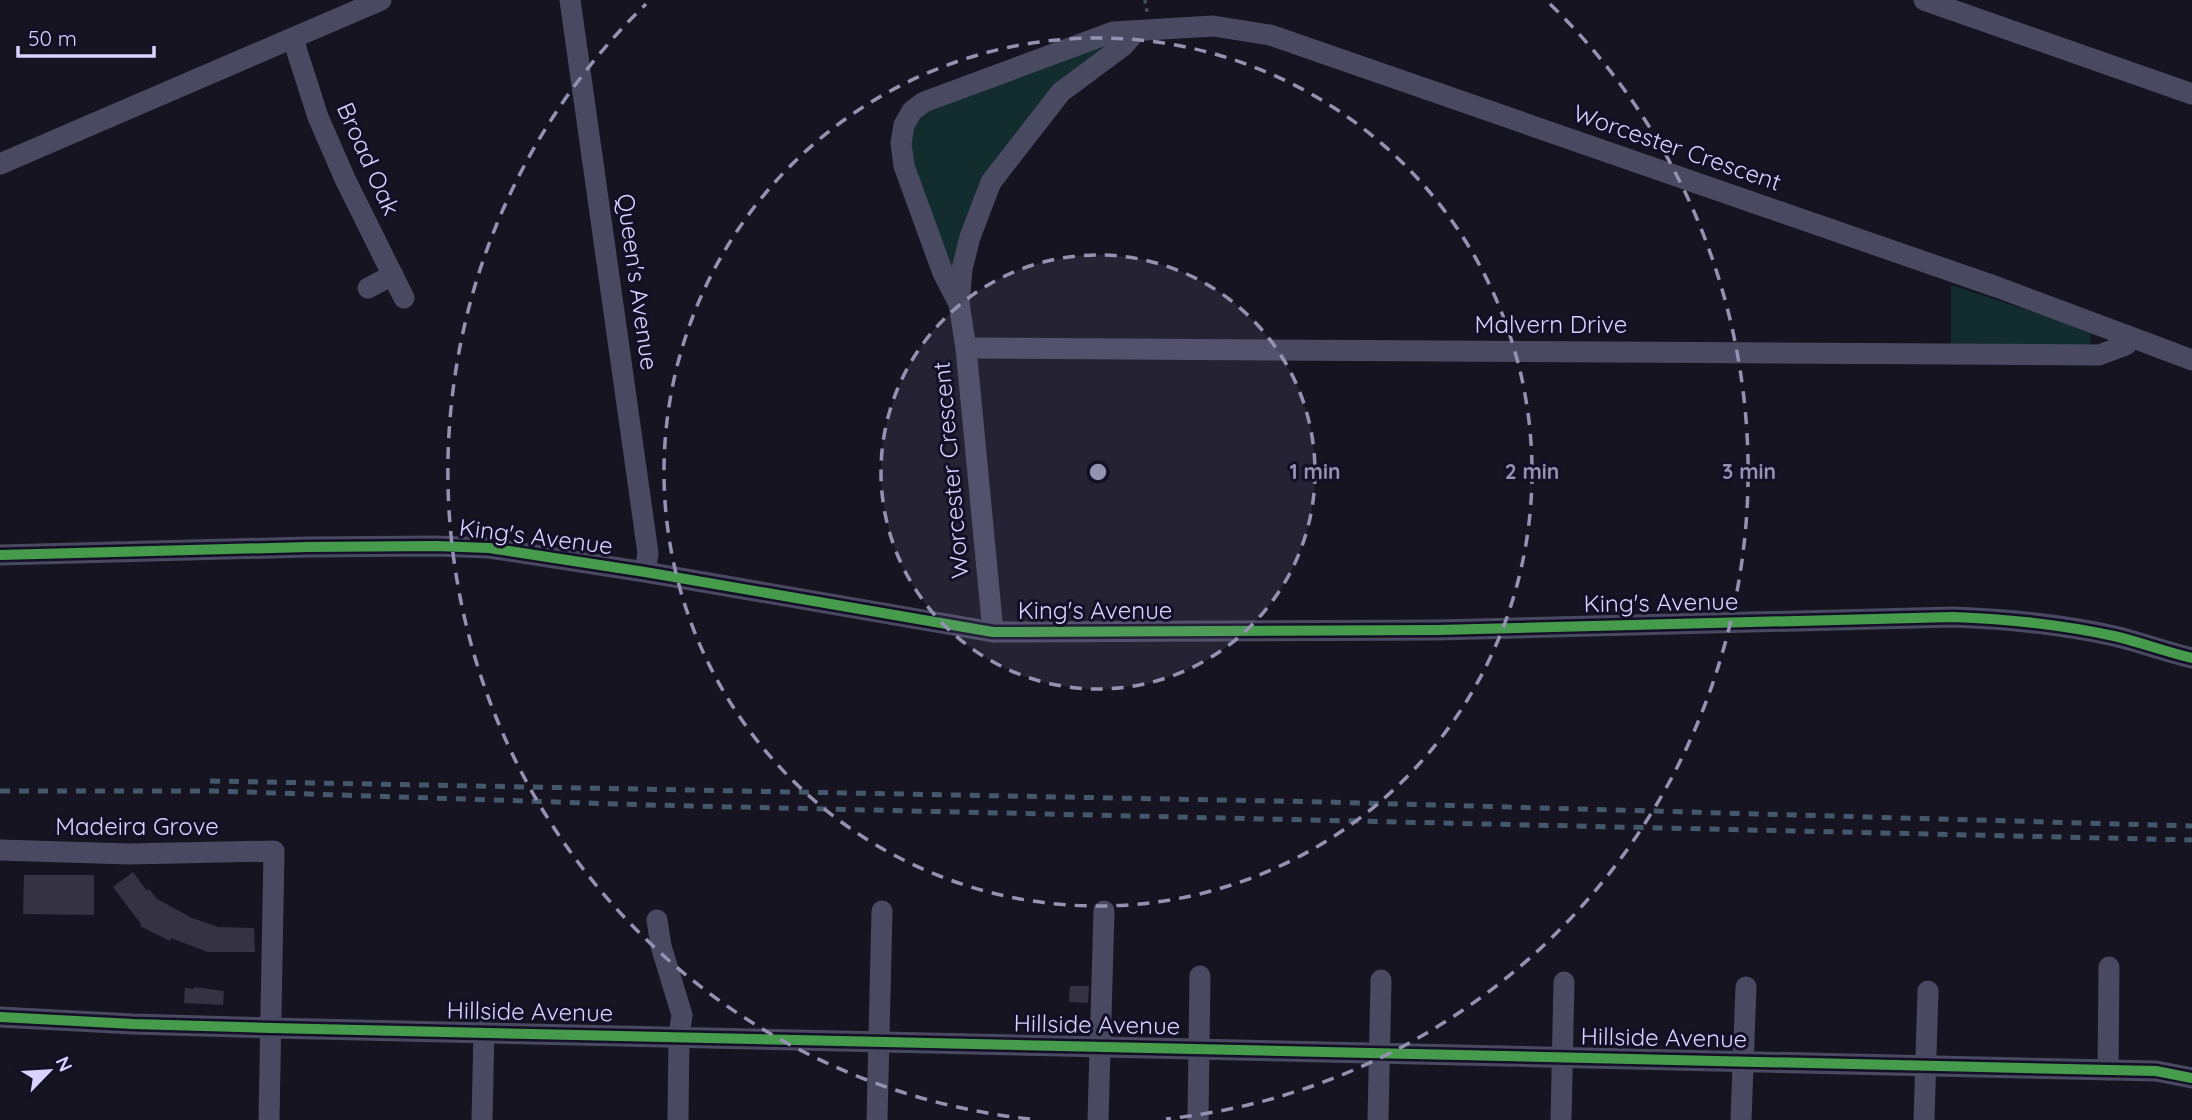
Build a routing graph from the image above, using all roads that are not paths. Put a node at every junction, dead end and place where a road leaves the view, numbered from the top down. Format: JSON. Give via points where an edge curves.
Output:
{"nodes":[{"id":1,"x":381,"y":0,"type":"edge"},
{"id":2,"x":570,"y":0,"type":"edge"},
{"id":3,"x":1924,"y":0,"type":"edge"},
{"id":4,"x":1136,"y":31,"type":"junction"},
{"id":5,"x":293,"y":39,"type":"junction"},
{"id":6,"x":2192,"y":94,"type":"edge"},
{"id":7,"x":0,"y":164,"type":"edge"},
{"id":8,"x":393,"y":275,"type":"junction"},
{"id":9,"x":368,"y":288,"type":"dead end"},
{"id":10,"x":404,"y":298,"type":"dead end"},
{"id":11,"x":959,"y":304,"type":"junction"},
{"id":12,"x":2131,"y":338,"type":"junction"},
{"id":13,"x":966,"y":348,"type":"junction"},
{"id":14,"x":2192,"y":360,"type":"edge"},
{"id":15,"x":0,"y":555,"type":"edge"},
{"id":16,"x":645,"y":572,"type":"junction"},
{"id":17,"x":993,"y":632,"type":"junction"},
{"id":18,"x":2192,"y":657,"type":"edge"},
{"id":19,"x":0,"y":850,"type":"edge"},
{"id":20,"x":882,"y":911,"type":"dead end"},
{"id":21,"x":1104,"y":911,"type":"dead end"},
{"id":22,"x":657,"y":920,"type":"dead end"},
{"id":23,"x":2109,"y":967,"type":"dead end"},
{"id":24,"x":1200,"y":976,"type":"dead end"},
{"id":25,"x":1381,"y":980,"type":"dead end"},
{"id":26,"x":1564,"y":982,"type":"dead end"},
{"id":27,"x":1746,"y":987,"type":"dead end"},
{"id":28,"x":1928,"y":991,"type":"dead end"},
{"id":29,"x":0,"y":1017,"type":"edge"},
{"id":30,"x":272,"y":1028,"type":"junction"},
{"id":31,"x":484,"y":1031,"type":"junction"},
{"id":32,"x":679,"y":1036,"type":"junction"},
{"id":33,"x":878,"y":1042,"type":"junction"},
{"id":34,"x":1100,"y":1046,"type":"junction"},
{"id":35,"x":1199,"y":1048,"type":"junction"},
{"id":36,"x":1379,"y":1054,"type":"junction"},
{"id":37,"x":1562,"y":1057,"type":"junction"},
{"id":38,"x":1742,"y":1061,"type":"junction"},
{"id":39,"x":1925,"y":1065,"type":"junction"},
{"id":40,"x":2108,"y":1070,"type":"junction"},
{"id":41,"x":2192,"y":1078,"type":"edge"},
{"id":42,"x":269,"y":1120,"type":"edge"},
{"id":43,"x":482,"y":1120,"type":"edge"},
{"id":44,"x":678,"y":1120,"type":"edge"},
{"id":45,"x":877,"y":1120,"type":"edge"},
{"id":46,"x":1098,"y":1120,"type":"edge"},
{"id":47,"x":1198,"y":1120,"type":"edge"},
{"id":48,"x":1378,"y":1120,"type":"edge"},
{"id":49,"x":1561,"y":1120,"type":"edge"},
{"id":50,"x":1741,"y":1120,"type":"edge"},
{"id":51,"x":1924,"y":1120,"type":"edge"}],
"edges":[{"from":1,"to":5,"type":"street"},
{"from":2,"to":16,"type":"street","name":"Queen's Avenue","via":[[648,553]]},
{"from":3,"to":6,"type":"street"},
{"from":4,"to":11,"type":"street","name":"Worcester Crescent","via":[[1124,46],[1061,92],[991,182],[970,237]]},
{"from":4,"to":11,"type":"street","name":"Worcester Crescent","via":[[1113,32],[1076,45],[923,102],[912,111],[901,143],[904,166]]},
{"from":4,"to":12,"type":"street","name":"Worcester Crescent","via":[[1213,26],[1270,35],[1997,287]]},
{"from":5,"to":7,"type":"street"},
{"from":5,"to":8,"type":"street","name":"Broad Oak","via":[[318,117]]},
{"from":8,"to":9,"type":"street"},
{"from":8,"to":10,"type":"street","name":"Broad Oak"},
{"from":11,"to":13,"type":"street","name":"Worcester Crescent"},
{"from":12,"to":13,"type":"street","name":"Malvern Drive","via":[[2126,345],[2099,355]]},
{"from":12,"to":14,"type":"street","name":"Worcester Crescent"},
{"from":13,"to":17,"type":"street","name":"Worcester Crescent"},
{"from":15,"to":16,"type":"street","name":"King's Avenue","via":[[436,546],[489,548]]},
{"from":16,"to":17,"type":"street","name":"King's Avenue"},
{"from":17,"to":18,"type":"street","name":"King's Avenue","via":[[1438,630],[1953,617],[2057,626]]},
{"from":19,"to":30,"type":"street","name":"Madeira Grove","via":[[129,854],[284,851]]},
{"from":20,"to":33,"type":"street"},
{"from":21,"to":34,"type":"street"},
{"from":22,"to":32,"type":"street","via":[[682,1015]]},
{"from":23,"to":40,"type":"street"},
{"from":24,"to":35,"type":"street"},
{"from":25,"to":36,"type":"street"},
{"from":26,"to":37,"type":"street"},
{"from":27,"to":38,"type":"street"},
{"from":28,"to":39,"type":"street"},
{"from":29,"to":30,"type":"street","name":"Hillside Avenue"},
{"from":30,"to":31,"type":"street","name":"Hillside Avenue"},
{"from":30,"to":42,"type":"street","name":"Madeira Grove"},
{"from":31,"to":32,"type":"street","name":"Hillside Avenue"},
{"from":31,"to":43,"type":"street"},
{"from":32,"to":33,"type":"street","name":"Hillside Avenue"},
{"from":32,"to":44,"type":"street"},
{"from":33,"to":34,"type":"street","name":"Hillside Avenue"},
{"from":33,"to":45,"type":"street"},
{"from":34,"to":35,"type":"street","name":"Hillside Avenue"},
{"from":34,"to":46,"type":"street"},
{"from":35,"to":36,"type":"street","name":"Hillside Avenue"},
{"from":35,"to":47,"type":"street"},
{"from":36,"to":37,"type":"street","name":"Hillside Avenue"},
{"from":36,"to":48,"type":"street"},
{"from":37,"to":38,"type":"street","name":"Hillside Avenue"},
{"from":37,"to":49,"type":"street"},
{"from":38,"to":39,"type":"street","name":"Hillside Avenue"},
{"from":38,"to":50,"type":"street"},
{"from":39,"to":40,"type":"street","name":"Hillside Avenue"},
{"from":39,"to":51,"type":"street"},
{"from":40,"to":41,"type":"street","name":"Hillside Avenue","via":[[2156,1071]]}]}
